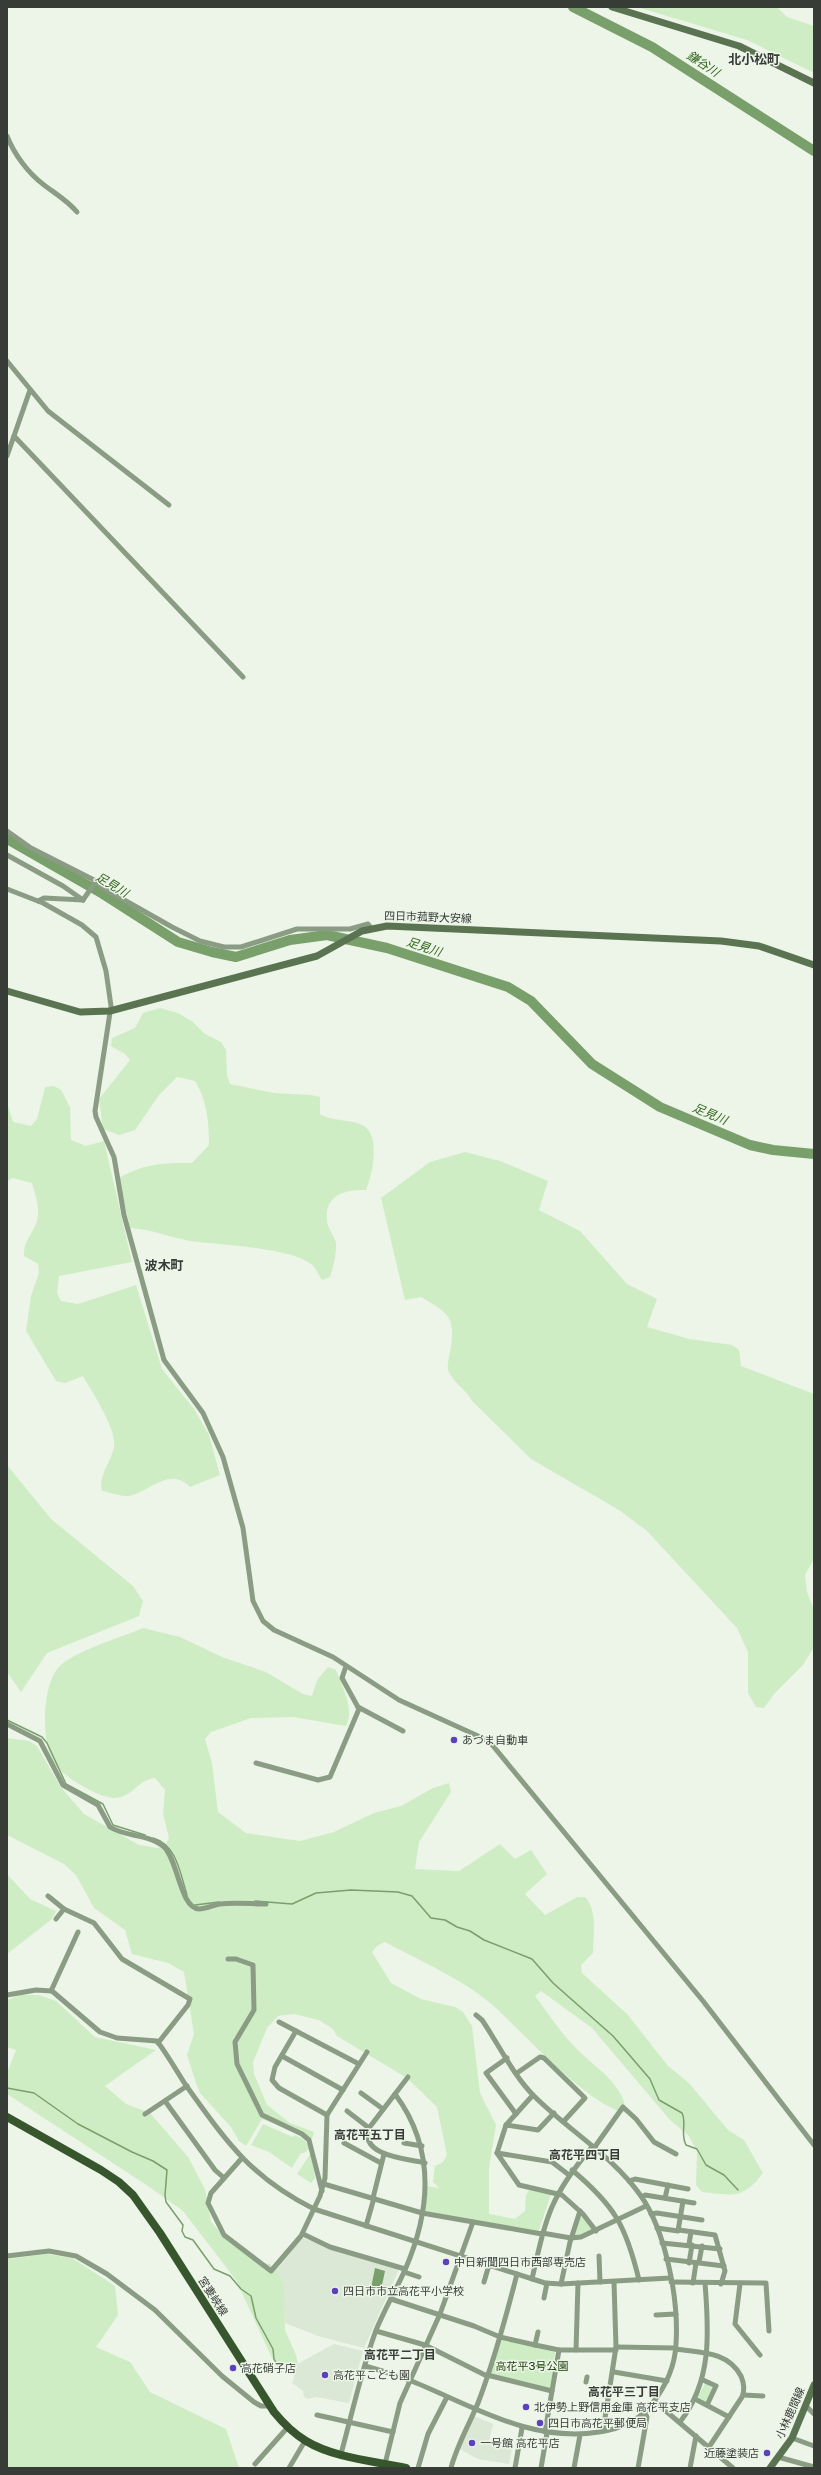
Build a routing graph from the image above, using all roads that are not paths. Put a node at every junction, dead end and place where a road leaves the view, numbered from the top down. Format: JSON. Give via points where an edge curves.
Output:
{"nodes":[{"id":1,"x":612,"y":7,"type":"edge"},
{"id":2,"x":814,"y":83,"type":"edge"},
{"id":3,"x":7,"y":136,"type":"edge"},
{"id":4,"x":77,"y":212,"type":"dead end"},
{"id":5,"x":7,"y":361,"type":"edge"},
{"id":6,"x":30,"y":390,"type":"junction"},
{"id":7,"x":14,"y":436,"type":"junction"},
{"id":8,"x":7,"y":456,"type":"edge"},
{"id":9,"x":169,"y":505,"type":"dead end"},
{"id":10,"x":243,"y":677,"type":"dead end"},
{"id":11,"x":7,"y":831,"type":"edge"},
{"id":12,"x":7,"y":855,"type":"edge"},
{"id":13,"x":96,"y":881,"type":"junction"},
{"id":14,"x":7,"y":889,"type":"edge"},
{"id":15,"x":83,"y":900,"type":"junction"},
{"id":16,"x":38,"y":901,"type":"junction"},
{"id":17,"x":371,"y":928,"type":"junction"},
{"id":18,"x":814,"y":965,"type":"edge"},
{"id":19,"x":7,"y":990,"type":"edge"},
{"id":20,"x":110,"y":1011,"type":"junction"},
{"id":21,"x":346,"y":1666,"type":"junction"},
{"id":22,"x":358,"y":1707,"type":"junction"},
{"id":23,"x":7,"y":1724,"type":"edge"},
{"id":24,"x":403,"y":1731,"type":"dead end"},
{"id":25,"x":256,"y":1763,"type":"dead end"},
{"id":26,"x":48,"y":1896,"type":"dead end"},
{"id":27,"x":266,"y":1904,"type":"dead end"},
{"id":28,"x":64,"y":1909,"type":"junction"},
{"id":29,"x":56,"y":1919,"type":"dead end"},
{"id":30,"x":78,"y":1932,"type":"dead end"},
{"id":31,"x":228,"y":1959,"type":"dead end"},
{"id":32,"x":51,"y":1991,"type":"junction"},
{"id":33,"x":7,"y":1995,"type":"edge"},
{"id":34,"x":476,"y":2015,"type":"dead end"},
{"id":35,"x":279,"y":2022,"type":"dead end"},
{"id":36,"x":296,"y":2031,"type":"junction"},
{"id":37,"x":158,"y":2043,"type":"junction"},
{"id":38,"x":367,"y":2052,"type":"dead end"},
{"id":39,"x":282,"y":2056,"type":"junction"},
{"id":40,"x":507,"y":2058,"type":"junction"},
{"id":41,"x":359,"y":2064,"type":"junction"},
{"id":42,"x":517,"y":2072,"type":"junction"},
{"id":43,"x":408,"y":2077,"type":"dead end"},
{"id":44,"x":187,"y":2086,"type":"junction"},
{"id":45,"x":343,"y":2090,"type":"junction"},
{"id":46,"x":361,"y":2093,"type":"dead end"},
{"id":47,"x":395,"y":2094,"type":"junction"},
{"id":48,"x":533,"y":2095,"type":"junction"},
{"id":49,"x":165,"y":2101,"type":"junction"},
{"id":50,"x":383,"y":2109,"type":"junction"},
{"id":51,"x":347,"y":2111,"type":"dead end"},
{"id":52,"x":554,"y":2113,"type":"junction"},
{"id":53,"x":145,"y":2114,"type":"dead end"},
{"id":54,"x":516,"y":2114,"type":"junction"},
{"id":55,"x":7,"y":2116,"type":"edge"},
{"id":56,"x":327,"y":2116,"type":"junction"},
{"id":57,"x":564,"y":2122,"type":"junction"},
{"id":58,"x":506,"y":2125,"type":"junction"},
{"id":59,"x":369,"y":2128,"type":"junction"},
{"id":60,"x":344,"y":2143,"type":"dead end"},
{"id":61,"x":404,"y":2143,"type":"dead end"},
{"id":62,"x":814,"y":2145,"type":"edge"},
{"id":63,"x":422,"y":2146,"type":"junction"},
{"id":64,"x":593,"y":2147,"type":"junction"},
{"id":65,"x":497,"y":2153,"type":"junction"},
{"id":66,"x":384,"y":2154,"type":"junction"},
{"id":67,"x":676,"y":2154,"type":"dead end"},
{"id":68,"x":242,"y":2158,"type":"junction"},
{"id":69,"x":381,"y":2163,"type":"junction"},
{"id":70,"x":425,"y":2163,"type":"junction"},
{"id":71,"x":570,"y":2172,"type":"junction"},
{"id":72,"x":224,"y":2178,"type":"junction"},
{"id":73,"x":629,"y":2181,"type":"junction"},
{"id":74,"x":324,"y":2184,"type":"junction"},
{"id":75,"x":668,"y":2185,"type":"junction"},
{"id":76,"x":688,"y":2188,"type":"dead end"},
{"id":77,"x":322,"y":2191,"type":"junction"},
{"id":78,"x":557,"y":2193,"type":"junction"},
{"id":79,"x":642,"y":2197,"type":"junction"},
{"id":80,"x":373,"y":2198,"type":"junction"},
{"id":81,"x":665,"y":2198,"type":"junction"},
{"id":82,"x":683,"y":2201,"type":"junction"},
{"id":83,"x":694,"y":2203,"type":"dead end"},
{"id":84,"x":646,"y":2206,"type":"junction"},
{"id":85,"x":314,"y":2209,"type":"junction"},
{"id":86,"x":580,"y":2211,"type":"junction"},
{"id":87,"x":422,"y":2213,"type":"junction"},
{"id":88,"x":651,"y":2214,"type":"junction"},
{"id":89,"x":681,"y":2217,"type":"junction"},
{"id":90,"x":619,"y":2219,"type":"junction"},
{"id":91,"x":702,"y":2220,"type":"dead end"},
{"id":92,"x":473,"y":2222,"type":"junction"},
{"id":93,"x":366,"y":2226,"type":"junction"},
{"id":94,"x":657,"y":2228,"type":"junction"},
{"id":95,"x":678,"y":2230,"type":"junction"},
{"id":96,"x":596,"y":2231,"type":"junction"},
{"id":97,"x":691,"y":2232,"type":"junction"},
{"id":98,"x":302,"y":2234,"type":"junction"},
{"id":99,"x":542,"y":2234,"type":"junction"},
{"id":100,"x":571,"y":2238,"type":"junction"},
{"id":101,"x":415,"y":2242,"type":"junction"},
{"id":102,"x":662,"y":2242,"type":"junction"},
{"id":103,"x":690,"y":2244,"type":"junction"},
{"id":104,"x":702,"y":2246,"type":"junction"},
{"id":105,"x":720,"y":2249,"type":"junction"},
{"id":106,"x":7,"y":2256,"type":"edge"},
{"id":107,"x":461,"y":2256,"type":"junction"},
{"id":108,"x":599,"y":2256,"type":"dead end"},
{"id":109,"x":666,"y":2259,"type":"junction"},
{"id":110,"x":689,"y":2263,"type":"junction"},
{"id":111,"x":698,"y":2263,"type":"junction"},
{"id":112,"x":489,"y":2265,"type":"junction"},
{"id":113,"x":724,"y":2266,"type":"junction"},
{"id":114,"x":404,"y":2270,"type":"junction"},
{"id":115,"x":517,"y":2274,"type":"junction"},
{"id":116,"x":419,"y":2277,"type":"dead end"},
{"id":117,"x":532,"y":2279,"type":"junction"},
{"id":118,"x":639,"y":2280,"type":"junction"},
{"id":119,"x":671,"y":2280,"type":"junction"},
{"id":120,"x":484,"y":2282,"type":"dead end"},
{"id":121,"x":600,"y":2282,"type":"junction"},
{"id":122,"x":614,"y":2282,"type":"junction"},
{"id":123,"x":547,"y":2283,"type":"junction"},
{"id":124,"x":578,"y":2283,"type":"junction"},
{"id":125,"x":693,"y":2283,"type":"junction"},
{"id":126,"x":705,"y":2283,"type":"junction"},
{"id":127,"x":561,"y":2284,"type":"junction"},
{"id":128,"x":721,"y":2284,"type":"junction"},
{"id":129,"x":740,"y":2284,"type":"junction"},
{"id":130,"x":544,"y":2298,"type":"dead end"},
{"id":131,"x":391,"y":2299,"type":"junction"},
{"id":132,"x":440,"y":2314,"type":"junction"},
{"id":133,"x":676,"y":2314,"type":"junction"},
{"id":134,"x":656,"y":2315,"type":"dead end"},
{"id":135,"x":769,"y":2331,"type":"dead end"},
{"id":136,"x":376,"y":2332,"type":"junction"},
{"id":137,"x":538,"y":2332,"type":"dead end"},
{"id":138,"x":500,"y":2337,"type":"junction"},
{"id":139,"x":425,"y":2345,"type":"junction"},
{"id":140,"x":535,"y":2345,"type":"junction"},
{"id":141,"x":616,"y":2349,"type":"junction"},
{"id":142,"x":676,"y":2349,"type":"junction"},
{"id":143,"x":559,"y":2350,"type":"junction"},
{"id":144,"x":576,"y":2350,"type":"junction"},
{"id":145,"x":707,"y":2354,"type":"junction"},
{"id":146,"x":760,"y":2355,"type":"dead end"},
{"id":147,"x":366,"y":2366,"type":"junction"},
{"id":148,"x":614,"y":2372,"type":"junction"},
{"id":149,"x":487,"y":2375,"type":"junction"},
{"id":150,"x":410,"y":2380,"type":"junction"},
{"id":151,"x":703,"y":2380,"type":"junction"},
{"id":152,"x":667,"y":2381,"type":"junction"},
{"id":153,"x":814,"y":2385,"type":"edge"},
{"id":154,"x":552,"y":2391,"type":"junction"},
{"id":155,"x":743,"y":2395,"type":"junction"},
{"id":156,"x":763,"y":2396,"type":"dead end"},
{"id":157,"x":447,"y":2397,"type":"junction"},
{"id":158,"x":695,"y":2399,"type":"junction"},
{"id":159,"x":654,"y":2401,"type":"junction"},
{"id":160,"x":708,"y":2405,"type":"junction"},
{"id":161,"x":269,"y":2406,"type":"junction"},
{"id":162,"x":806,"y":2406,"type":"junction"},
{"id":163,"x":475,"y":2409,"type":"junction"},
{"id":164,"x":645,"y":2413,"type":"junction"},
{"id":165,"x":814,"y":2414,"type":"edge"},
{"id":166,"x":317,"y":2415,"type":"dead end"},
{"id":167,"x":730,"y":2417,"type":"junction"},
{"id":168,"x":680,"y":2422,"type":"junction"},
{"id":169,"x":350,"y":2423,"type":"junction"},
{"id":170,"x":288,"y":2427,"type":"junction"},
{"id":171,"x":522,"y":2428,"type":"junction"},
{"id":172,"x":603,"y":2431,"type":"junction"},
{"id":173,"x":392,"y":2432,"type":"junction"},
{"id":174,"x":546,"y":2432,"type":"junction"},
{"id":175,"x":580,"y":2435,"type":"junction"},
{"id":176,"x":696,"y":2436,"type":"junction"},
{"id":177,"x":792,"y":2438,"type":"junction"},
{"id":178,"x":305,"y":2441,"type":"junction"},
{"id":179,"x":814,"y":2446,"type":"edge"},
{"id":180,"x":710,"y":2447,"type":"junction"},
{"id":181,"x":342,"y":2454,"type":"junction"},
{"id":182,"x":778,"y":2457,"type":"junction"},
{"id":183,"x":255,"y":2464,"type":"dead end"},
{"id":184,"x":385,"y":2466,"type":"edge"},
{"id":185,"x":814,"y":2467,"type":"edge"},
{"id":186,"x":289,"y":2468,"type":"edge"},
{"id":187,"x":406,"y":2468,"type":"edge"},
{"id":188,"x":418,"y":2468,"type":"edge"},
{"id":189,"x":451,"y":2468,"type":"edge"},
{"id":190,"x":514,"y":2468,"type":"edge"},
{"id":191,"x":541,"y":2468,"type":"edge"},
{"id":192,"x":574,"y":2468,"type":"edge"},
{"id":193,"x":638,"y":2468,"type":"edge"},
{"id":194,"x":690,"y":2468,"type":"edge"},
{"id":195,"x":733,"y":2468,"type":"edge"},
{"id":196,"x":770,"y":2468,"type":"edge"}],
"edges":[{"from":1,"to":2,"type":"main road","via":[[739,46]]},
{"from":3,"to":4,"type":"street","via":[[19,158],[42,184]]},
{"from":5,"to":6,"type":"street"},
{"from":6,"to":7,"type":"street"},
{"from":6,"to":9,"type":"street","via":[[48,410]]},
{"from":7,"to":8,"type":"street"},
{"from":7,"to":10,"type":"street"},
{"from":11,"to":13,"type":"street","via":[[31,848]]},
{"from":12,"to":15,"type":"street"},
{"from":13,"to":15,"type":"street"},
{"from":13,"to":17,"type":"street","via":[[103,888],[172,927],[200,941],[224,947],[241,947],[297,929],[350,929],[368,924]]},
{"from":14,"to":16,"type":"street"},
{"from":15,"to":16,"type":"street","via":[[50,898]]},
{"from":16,"to":20,"type":"street","via":[[76,922],[96,937],[109,987]]},
{"from":17,"to":18,"type":"main road","name":"四日市菰野大安線","via":[[395,926],[721,941],[759,946]]},
{"from":17,"to":20,"type":"main road","name":"四日市菰野大安線","via":[[317,956]]},
{"from":19,"to":20,"type":"main road","name":"四日市菰野大安線","via":[[80,1012]]},
{"from":20,"to":21,"type":"street","via":[[95,1111],[114,1157],[130,1237],[164,1360],[203,1413],[218,1443],[243,1528],[253,1601],[263,1620],[274,1630],[333,1657]]},
{"from":21,"to":22,"type":"street","via":[[342,1678]]},
{"from":21,"to":62,"type":"street","via":[[399,1700],[489,1741],[704,2001]]},
{"from":22,"to":24,"type":"street"},
{"from":22,"to":25,"type":"street","via":[[358,1713],[327,1779],[318,1780]]},
{"from":23,"to":27,"type":"street","via":[[40,1740],[63,1785],[98,1805],[110,1827],[165,1847],[172,1856],[185,1897],[191,1906],[200,1909],[220,1904]]},
{"from":26,"to":28,"type":"street"},
{"from":28,"to":29,"type":"street"},
{"from":28,"to":37,"type":"street","via":[[94,1923],[122,1959],[190,1999]]},
{"from":30,"to":32,"type":"street"},
{"from":31,"to":77,"type":"street","via":[[236,1959],[253,1966],[254,2010],[235,2042],[239,2069],[262,2115],[302,2134],[309,2140]]},
{"from":32,"to":33,"type":"street","via":[[36,1990]]},
{"from":32,"to":37,"type":"street","via":[[100,2032],[117,2038],[144,2039]]},
{"from":34,"to":40,"type":"street"},
{"from":35,"to":36,"type":"street"},
{"from":36,"to":39,"type":"street"},
{"from":36,"to":41,"type":"street"},
{"from":37,"to":44,"type":"street"},
{"from":38,"to":41,"type":"street"},
{"from":39,"to":45,"type":"street"},
{"from":39,"to":56,"type":"street","via":[[273,2071],[274,2083]]},
{"from":40,"to":42,"type":"street"},
{"from":40,"to":54,"type":"street","via":[[486,2073]]},
{"from":41,"to":45,"type":"street"},
{"from":42,"to":48,"type":"street"},
{"from":42,"to":57,"type":"street","via":[[540,2057],[544,2058],[585,2098]]},
{"from":43,"to":47,"type":"street"},
{"from":44,"to":49,"type":"street"},
{"from":44,"to":68,"type":"street","via":[[220,2133]]},
{"from":45,"to":56,"type":"street"},
{"from":46,"to":50,"type":"street"},
{"from":47,"to":50,"type":"street"},
{"from":47,"to":63,"type":"street","via":[[414,2124]]},
{"from":48,"to":52,"type":"street"},
{"from":48,"to":54,"type":"street"},
{"from":49,"to":53,"type":"street"},
{"from":49,"to":72,"type":"street","via":[[210,2164]]},
{"from":50,"to":59,"type":"street"},
{"from":51,"to":59,"type":"street"},
{"from":52,"to":57,"type":"street"},
{"from":52,"to":58,"type":"street","via":[[538,2130]]},
{"from":54,"to":58,"type":"street"},
{"from":55,"to":161,"type":"main road","name":"宮妻峡線","via":[[101,2170],[133,2195],[160,2233]]},
{"from":56,"to":74,"type":"street"},
{"from":57,"to":64,"type":"street"},
{"from":58,"to":65,"type":"street"},
{"from":59,"to":66,"type":"street","via":[[370,2142],[377,2151]]},
{"from":60,"to":69,"type":"street"},
{"from":61,"to":63,"type":"street"},
{"from":63,"to":70,"type":"street"},
{"from":64,"to":67,"type":"street","via":[[623,2108],[636,2119],[654,2142]]},
{"from":64,"to":71,"type":"street"},
{"from":64,"to":73,"type":"street"},
{"from":65,"to":71,"type":"street","via":[[552,2162]]},
{"from":65,"to":78,"type":"street","via":[[519,2185]]},
{"from":66,"to":69,"type":"street"},
{"from":66,"to":70,"type":"street"},
{"from":68,"to":72,"type":"street"},
{"from":68,"to":85,"type":"street","via":[[282,2191]]},
{"from":69,"to":80,"type":"street"},
{"from":70,"to":87,"type":"street"},
{"from":71,"to":78,"type":"street"},
{"from":71,"to":90,"type":"street","via":[[606,2200]]},
{"from":72,"to":98,"type":"street","via":[[211,2193],[208,2203],[221,2231],[233,2244],[271,2271]]},
{"from":73,"to":75,"type":"street"},
{"from":73,"to":79,"type":"street"},
{"from":74,"to":77,"type":"street"},
{"from":74,"to":80,"type":"street"},
{"from":75,"to":76,"type":"street"},
{"from":75,"to":81,"type":"street"},
{"from":77,"to":85,"type":"street"},
{"from":78,"to":86,"type":"street"},
{"from":78,"to":99,"type":"street"},
{"from":79,"to":81,"type":"street","via":[[646,2195]]},
{"from":79,"to":84,"type":"street"},
{"from":80,"to":87,"type":"street"},
{"from":80,"to":93,"type":"street"},
{"from":81,"to":82,"type":"street"},
{"from":82,"to":83,"type":"street"},
{"from":82,"to":89,"type":"street"},
{"from":84,"to":88,"type":"street"},
{"from":84,"to":90,"type":"street"},
{"from":85,"to":93,"type":"street"},
{"from":85,"to":98,"type":"street"},
{"from":86,"to":96,"type":"street"},
{"from":86,"to":100,"type":"street"},
{"from":87,"to":92,"type":"street"},
{"from":87,"to":101,"type":"street"},
{"from":88,"to":89,"type":"street"},
{"from":88,"to":94,"type":"street"},
{"from":89,"to":91,"type":"street"},
{"from":89,"to":95,"type":"street"},
{"from":90,"to":96,"type":"street"},
{"from":90,"to":118,"type":"street","via":[[630,2244]]},
{"from":92,"to":99,"type":"street"},
{"from":92,"to":107,"type":"street"},
{"from":93,"to":101,"type":"street"},
{"from":94,"to":95,"type":"street"},
{"from":94,"to":102,"type":"street"},
{"from":95,"to":97,"type":"street"},
{"from":96,"to":100,"type":"street"},
{"from":97,"to":103,"type":"street"},
{"from":97,"to":105,"type":"street","via":[[715,2235]]},
{"from":98,"to":114,"type":"street","via":[[330,2247]]},
{"from":99,"to":100,"type":"street"},
{"from":99,"to":117,"type":"street"},
{"from":100,"to":127,"type":"street"},
{"from":101,"to":107,"type":"street"},
{"from":101,"to":114,"type":"street"},
{"from":102,"to":103,"type":"street","via":[[687,2246]]},
{"from":102,"to":109,"type":"street"},
{"from":103,"to":104,"type":"street"},
{"from":103,"to":110,"type":"street"},
{"from":104,"to":105,"type":"street"},
{"from":104,"to":111,"type":"street"},
{"from":105,"to":113,"type":"street"},
{"from":106,"to":161,"type":"street","via":[[49,2251],[76,2256],[107,2274],[155,2310],[222,2376],[254,2402],[261,2406]]},
{"from":107,"to":112,"type":"street"},
{"from":107,"to":132,"type":"street"},
{"from":108,"to":121,"type":"street"},
{"from":109,"to":110,"type":"street"},
{"from":109,"to":119,"type":"street"},
{"from":110,"to":111,"type":"street"},
{"from":111,"to":113,"type":"street"},
{"from":111,"to":125,"type":"street"},
{"from":112,"to":115,"type":"street"},
{"from":112,"to":120,"type":"street"},
{"from":113,"to":128,"type":"street"},
{"from":114,"to":116,"type":"street"},
{"from":114,"to":131,"type":"street"},
{"from":115,"to":117,"type":"street"},
{"from":115,"to":138,"type":"street"},
{"from":117,"to":123,"type":"street"},
{"from":118,"to":119,"type":"street"},
{"from":118,"to":122,"type":"street"},
{"from":119,"to":125,"type":"street"},
{"from":119,"to":133,"type":"street"},
{"from":121,"to":122,"type":"street"},
{"from":121,"to":124,"type":"street"},
{"from":122,"to":141,"type":"street"},
{"from":123,"to":127,"type":"street"},
{"from":123,"to":130,"type":"street"},
{"from":124,"to":127,"type":"street"},
{"from":124,"to":144,"type":"street"},
{"from":125,"to":126,"type":"street"},
{"from":126,"to":128,"type":"street"},
{"from":126,"to":145,"type":"street"},
{"from":128,"to":129,"type":"street"},
{"from":129,"to":135,"type":"street","via":[[766,2283]]},
{"from":129,"to":146,"type":"street","via":[[736,2324]]},
{"from":131,"to":132,"type":"street"},
{"from":131,"to":136,"type":"street"},
{"from":132,"to":138,"type":"street"},
{"from":132,"to":139,"type":"street"},
{"from":133,"to":134,"type":"street"},
{"from":133,"to":142,"type":"street"},
{"from":136,"to":139,"type":"street"},
{"from":136,"to":147,"type":"street"},
{"from":137,"to":140,"type":"street"},
{"from":138,"to":140,"type":"street"},
{"from":138,"to":149,"type":"street"},
{"from":139,"to":149,"type":"street"},
{"from":139,"to":150,"type":"street"},
{"from":140,"to":143,"type":"street"},
{"from":141,"to":142,"type":"street"},
{"from":141,"to":144,"type":"street"},
{"from":141,"to":148,"type":"street"},
{"from":142,"to":145,"type":"street"},
{"from":142,"to":152,"type":"street"},
{"from":143,"to":144,"type":"street"},
{"from":143,"to":154,"type":"street"},
{"from":145,"to":151,"type":"street"},
{"from":145,"to":155,"type":"street","via":[[726,2358],[733,2364],[743,2380]]},
{"from":147,"to":150,"type":"street"},
{"from":147,"to":169,"type":"street"},
{"from":148,"to":152,"type":"street"},
{"from":148,"to":172,"type":"street"},
{"from":149,"to":154,"type":"street"},
{"from":149,"to":163,"type":"street"},
{"from":150,"to":157,"type":"street"},
{"from":150,"to":173,"type":"street","via":[[398,2408]]},
{"from":151,"to":158,"type":"street"},
{"from":151,"to":160,"type":"street","via":[[716,2386]]},
{"from":152,"to":159,"type":"street"},
{"from":153,"to":162,"type":"main road","name":"小林鹿間線"},
{"from":154,"to":174,"type":"street"},
{"from":155,"to":156,"type":"street"},
{"from":155,"to":167,"type":"street"},
{"from":157,"to":163,"type":"street"},
{"from":157,"to":188,"type":"street","via":[[428,2434]]},
{"from":158,"to":160,"type":"street"},
{"from":158,"to":168,"type":"street"},
{"from":159,"to":164,"type":"street"},
{"from":159,"to":168,"type":"street"},
{"from":160,"to":167,"type":"street"},
{"from":161,"to":170,"type":"main road","name":"宮妻峡線"},
{"from":162,"to":165,"type":"street"},
{"from":162,"to":177,"type":"main road","name":"小林鹿間線"},
{"from":163,"to":171,"type":"street"},
{"from":163,"to":189,"type":"street","via":[[457,2447]]},
{"from":164,"to":172,"type":"street","via":[[624,2425]]},
{"from":164,"to":193,"type":"street","via":[[647,2417]]},
{"from":166,"to":169,"type":"street"},
{"from":167,"to":180,"type":"street"},
{"from":168,"to":176,"type":"street"},
{"from":169,"to":173,"type":"street"},
{"from":169,"to":181,"type":"street"},
{"from":170,"to":178,"type":"main road","name":"宮妻峡線"},
{"from":170,"to":183,"type":"street"},
{"from":171,"to":174,"type":"street"},
{"from":171,"to":190,"type":"street"},
{"from":172,"to":175,"type":"street"},
{"from":173,"to":184,"type":"street"},
{"from":174,"to":175,"type":"street"},
{"from":174,"to":191,"type":"street"},
{"from":175,"to":192,"type":"street"},
{"from":176,"to":180,"type":"street"},
{"from":176,"to":194,"type":"street"},
{"from":177,"to":179,"type":"street"},
{"from":177,"to":182,"type":"main road","name":"小林鹿間線"},
{"from":178,"to":181,"type":"main road","name":"宮妻峡線"},
{"from":178,"to":186,"type":"street"},
{"from":180,"to":195,"type":"street"},
{"from":181,"to":184,"type":"main road","name":"宮妻峡線"},
{"from":182,"to":185,"type":"street"},
{"from":182,"to":196,"type":"main road","name":"小林鹿間線"},
{"from":184,"to":187,"type":"main road","name":"宮妻峡線"}]}
